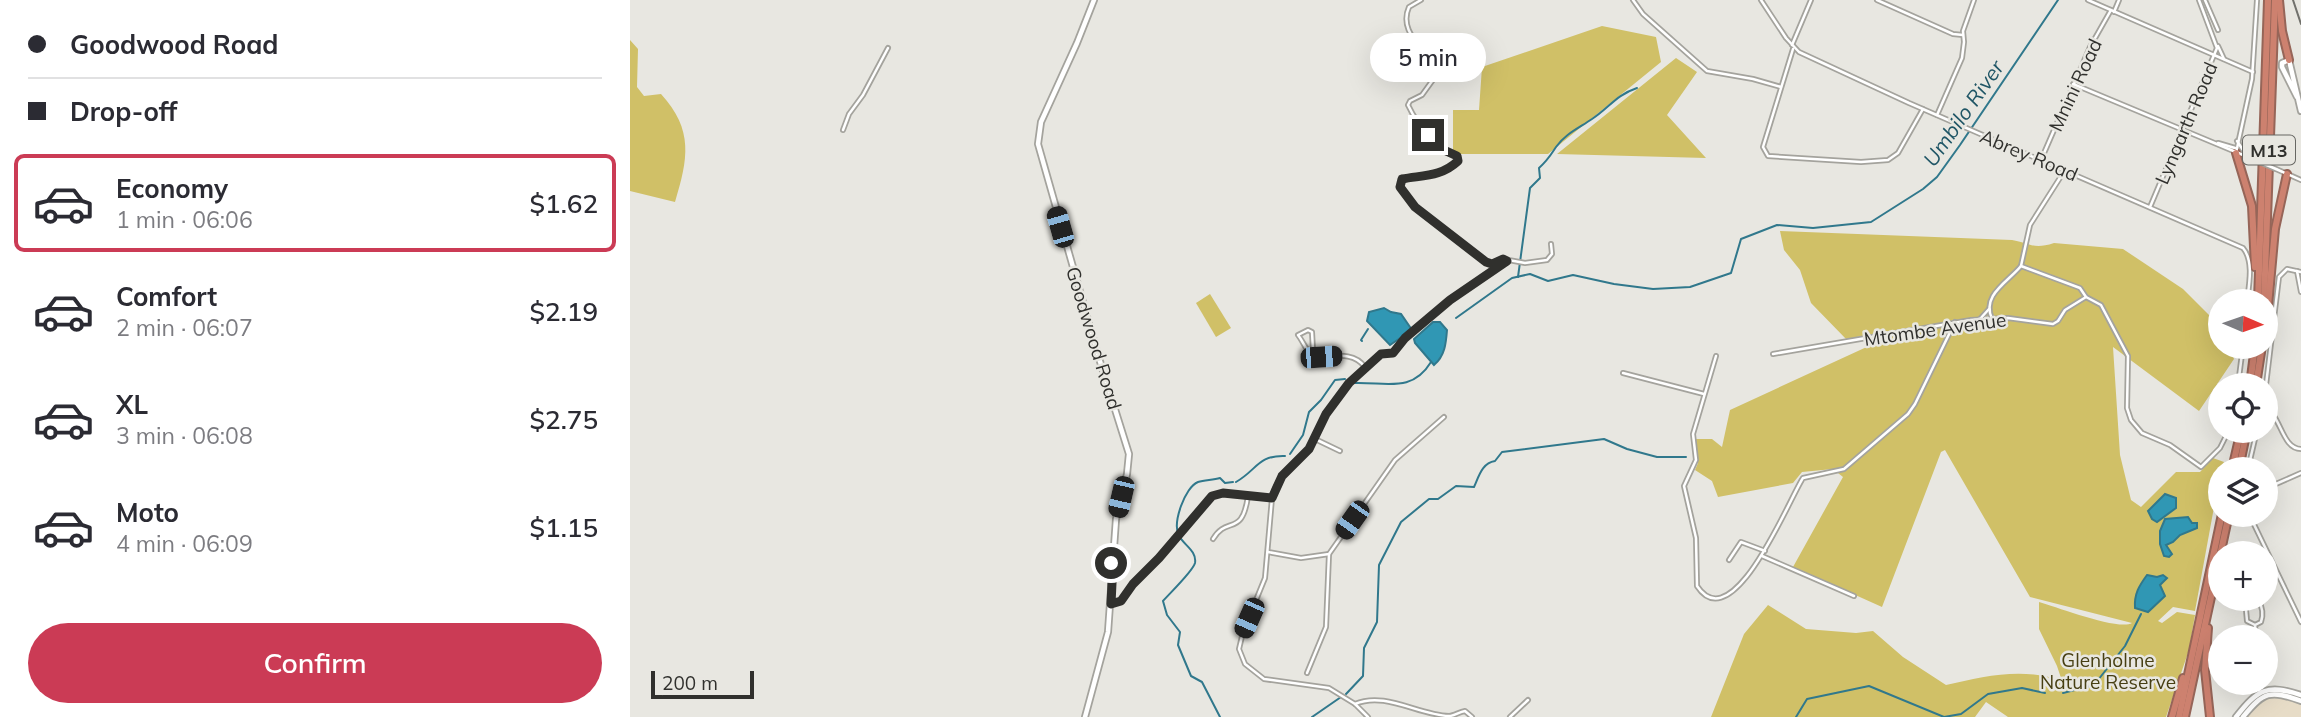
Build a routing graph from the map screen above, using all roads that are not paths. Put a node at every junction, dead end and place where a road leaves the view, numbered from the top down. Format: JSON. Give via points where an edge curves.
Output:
{"nodes":[{"id":1,"x":1094,"y":0,"type":"edge"},
{"id":2,"x":1421,"y":0,"type":"edge"},
{"id":3,"x":1633,"y":0,"type":"edge"},
{"id":4,"x":1761,"y":0,"type":"edge"},
{"id":5,"x":1811,"y":0,"type":"edge"},
{"id":6,"x":1877,"y":0,"type":"edge"},
{"id":7,"x":1974,"y":0,"type":"edge"},
{"id":8,"x":2088,"y":0,"type":"edge"},
{"id":9,"x":2119,"y":0,"type":"edge"},
{"id":10,"x":2199,"y":0,"type":"edge"},
{"id":11,"x":2205,"y":0,"type":"edge"},
{"id":12,"x":2257,"y":0,"type":"edge"},
{"id":13,"x":2268,"y":0,"type":"edge"},
{"id":14,"x":2277,"y":0,"type":"edge"},
{"id":15,"x":2112,"y":11,"type":"junction"},
{"id":16,"x":2218,"y":30,"type":"dead end"},
{"id":17,"x":1962,"y":35,"type":"junction"},
{"id":18,"x":2218,"y":46,"type":"junction"},
{"id":19,"x":1792,"y":47,"type":"junction"},
{"id":20,"x":888,"y":48,"type":"dead end"},
{"id":21,"x":2215,"y":56,"type":"junction"},
{"id":22,"x":2224,"y":60,"type":"junction"},
{"id":23,"x":2289,"y":60,"type":"joint"},
{"id":24,"x":2253,"y":72,"type":"junction"},
{"id":25,"x":2073,"y":84,"type":"junction"},
{"id":26,"x":1780,"y":87,"type":"junction"},
{"id":27,"x":1923,"y":109,"type":"junction"},
{"id":28,"x":2301,"y":111,"type":"edge"},
{"id":29,"x":1937,"y":115,"type":"junction"},
{"id":30,"x":843,"y":130,"type":"dead end"},
{"id":31,"x":2183,"y":130,"type":"junction"},
{"id":32,"x":2237,"y":141,"type":"junction"},
{"id":33,"x":2236,"y":151,"type":"junction"},
{"id":34,"x":2249,"y":158,"type":"junction"},
{"id":35,"x":2041,"y":160,"type":"junction"},
{"id":36,"x":2064,"y":170,"type":"junction"},
{"id":37,"x":2287,"y":174,"type":"junction"},
{"id":38,"x":2301,"y":180,"type":"edge"},
{"id":39,"x":2158,"y":189,"type":"junction"},
{"id":40,"x":2150,"y":207,"type":"junction"},
{"id":41,"x":2158,"y":211,"type":"junction"},
{"id":42,"x":1550,"y":244,"type":"dead end"},
{"id":43,"x":1507,"y":261,"type":"junction"},
{"id":44,"x":2021,"y":266,"type":"junction"},
{"id":45,"x":2299,"y":272,"type":"edge"},
{"id":46,"x":2258,"y":286,"type":"joint"},
{"id":47,"x":2248,"y":289,"type":"edge"},
{"id":48,"x":2265,"y":289,"type":"edge"},
{"id":49,"x":2270,"y":289,"type":"edge"},
{"id":50,"x":2301,"y":292,"type":"edge"},
{"id":51,"x":2085,"y":297,"type":"junction"},
{"id":52,"x":1990,"y":309,"type":"junction"},
{"id":53,"x":1992,"y":319,"type":"junction"},
{"id":54,"x":1978,"y":320,"type":"junction"},
{"id":55,"x":1955,"y":322,"type":"junction"},
{"id":56,"x":1773,"y":354,"type":"dead end"},
{"id":57,"x":1716,"y":356,"type":"dead end"},
{"id":58,"x":1317,"y":357,"type":"junction"},
{"id":59,"x":1365,"y":367,"type":"junction"},
{"id":60,"x":1623,"y":373,"type":"dead end"},
{"id":61,"x":2267,"y":373,"type":"edge"},
{"id":62,"x":1704,"y":394,"type":"junction"},
{"id":63,"x":1444,"y":417,"type":"dead end"},
{"id":64,"x":2278,"y":422,"type":"edge"},
{"id":65,"x":1315,"y":439,"type":"junction"},
{"id":66,"x":2222,"y":443,"type":"edge"},
{"id":67,"x":2301,"y":449,"type":"edge"},
{"id":68,"x":1340,"y":451,"type":"dead end"},
{"id":69,"x":2301,"y":473,"type":"edge"},
{"id":70,"x":2278,"y":483,"type":"edge"},
{"id":71,"x":1248,"y":496,"type":"junction"},
{"id":72,"x":1272,"y":498,"type":"junction"},
{"id":73,"x":2219,"y":527,"type":"edge"},
{"id":74,"x":2255,"y":527,"type":"edge"},
{"id":75,"x":1213,"y":539,"type":"dead end"},
{"id":76,"x":1765,"y":551,"type":"junction"},
{"id":77,"x":1268,"y":552,"type":"junction"},
{"id":78,"x":1329,"y":554,"type":"junction"},
{"id":79,"x":1762,"y":556,"type":"junction"},
{"id":80,"x":1729,"y":560,"type":"dead end"},
{"id":81,"x":1113,"y":562,"type":"junction"},
{"id":82,"x":1112,"y":591,"type":"junction"},
{"id":83,"x":1854,"y":596,"type":"dead end"},
{"id":84,"x":1111,"y":604,"type":"junction"},
{"id":85,"x":2208,"y":611,"type":"edge"},
{"id":86,"x":2211,"y":611,"type":"edge"},
{"id":87,"x":2246,"y":611,"type":"edge"},
{"id":88,"x":2262,"y":611,"type":"edge"},
{"id":89,"x":2301,"y":622,"type":"edge"},
{"id":90,"x":2255,"y":625,"type":"joint"},
{"id":91,"x":2194,"y":648,"type":"junction"},
{"id":92,"x":1307,"y":673,"type":"dead end"},
{"id":93,"x":2278,"y":688,"type":"edge"},
{"id":94,"x":2259,"y":695,"type":"edge"},
{"id":95,"x":2259,"y":695,"type":"edge"},
{"id":96,"x":2278,"y":695,"type":"edge"},
{"id":97,"x":2301,"y":695,"type":"edge"},
{"id":98,"x":1528,"y":700,"type":"dead end"},
{"id":99,"x":2301,"y":701,"type":"edge"},
{"id":100,"x":1355,"y":704,"type":"junction"},
{"id":101,"x":1086,"y":717,"type":"edge"},
{"id":102,"x":1368,"y":717,"type":"edge"},
{"id":103,"x":1472,"y":717,"type":"edge"},
{"id":104,"x":1510,"y":717,"type":"edge"},
{"id":105,"x":2172,"y":717,"type":"edge"},
{"id":106,"x":2179,"y":717,"type":"edge"},
{"id":107,"x":2185,"y":717,"type":"edge"},
{"id":108,"x":2210,"y":717,"type":"edge"},
{"id":109,"x":2236,"y":717,"type":"edge"},
{"id":110,"x":2243,"y":717,"type":"edge"}],
"edges":[{"from":1,"to":81,"type":"street","name":"Goodwood Road","via":[[1037,137],[1129,454]]},
{"from":2,"to":43,"type":"street","via":[[1409,7],[1407,21],[1415,43],[1434,66],[1435,80],[1408,105],[1428,135],[1458,161],[1428,177],[1402,179],[1400,187],[1415,207],[1486,262]]},
{"from":3,"to":26,"type":"street","via":[[1707,71]]},
{"from":4,"to":19,"type":"street"},
{"from":5,"to":19,"type":"street"},
{"from":6,"to":17,"type":"street"},
{"from":7,"to":17,"type":"street"},
{"from":8,"to":15,"type":"street"},
{"from":9,"to":15,"type":"street","name":"Mnini Road"},
{"from":10,"to":18,"type":"street","name":"Lyngarth Road"},
{"from":11,"to":16,"type":"street"},
{"from":12,"to":24,"type":"street"},
{"from":13,"to":46,"type":"highway","number":"M13"},
{"from":14,"to":23,"type":"highway"},
{"from":14,"to":48,"type":"highway","number":"M13"},
{"from":15,"to":21,"type":"street"},
{"from":15,"to":25,"type":"street","name":"Mnini Road"},
{"from":17,"to":29,"type":"street","via":[[1962,58]]},
{"from":18,"to":21,"type":"street","name":"Lyngarth Road"},
{"from":18,"to":22,"type":"street"},
{"from":19,"to":26,"type":"street"},
{"from":19,"to":27,"type":"street","name":"Abrey Road"},
{"from":20,"to":30,"type":"street"},
{"from":21,"to":22,"type":"street"},
{"from":21,"to":31,"type":"street","name":"Lyngarth Road"},
{"from":22,"to":24,"type":"street"},
{"from":23,"to":28,"type":"street"},
{"from":24,"to":32,"type":"street"},
{"from":25,"to":31,"type":"street"},
{"from":25,"to":35,"type":"street","name":"Mnini Road"},
{"from":26,"to":27,"type":"street","via":[[1763,148],[1774,158],[1885,161],[1898,153]]},
{"from":27,"to":29,"type":"street","name":"Abrey Road"},
{"from":29,"to":35,"type":"street","name":"Abrey Road"},
{"from":31,"to":33,"type":"street"},
{"from":31,"to":39,"type":"street","name":"Lyngarth Road"},
{"from":32,"to":33,"type":"street"},
{"from":32,"to":34,"type":"street"},
{"from":33,"to":34,"type":"street"},
{"from":33,"to":46,"type":"highway","via":[[2252,205]]},
{"from":34,"to":37,"type":"street","bridge":true},
{"from":35,"to":36,"type":"street","name":"Abrey Road"},
{"from":36,"to":40,"type":"street","name":"Abrey Road"},
{"from":36,"to":44,"type":"street","via":[[2030,225]]},
{"from":37,"to":38,"type":"street"},
{"from":37,"to":49,"type":"highway","via":[[2275,229]]},
{"from":39,"to":40,"type":"street","name":"Lyngarth Road"},
{"from":39,"to":41,"type":"street"},
{"from":40,"to":41,"type":"street","name":"Abrey Road"},
{"from":41,"to":47,"type":"street","name":"Abrey Road","via":[[2243,248],[2249,264]]},
{"from":42,"to":43,"type":"street","via":[[1552,254],[1547,260]]},
{"from":43,"to":59,"type":"street","via":[[1450,300],[1393,353],[1381,354]]},
{"from":44,"to":51,"type":"street","via":[[2080,288]]},
{"from":44,"to":52,"type":"street","via":[[2000,285]]},
{"from":45,"to":50,"type":"street"},
{"from":45,"to":61,"type":"street","via":[[2286,270],[2278,277]]},
{"from":51,"to":53,"type":"street","name":"Mtombe Avenue","via":[[2064,310],[2053,324]]},
{"from":51,"to":66,"type":"street","via":[[2104,310],[2127,352],[2127,412],[2143,434],[2170,445],[2199,467]]},
{"from":52,"to":53,"type":"street"},
{"from":52,"to":54,"type":"street"},
{"from":53,"to":54,"type":"street","name":"Mtombe Avenue"},
{"from":54,"to":55,"type":"street","name":"Mtombe Avenue"},
{"from":55,"to":56,"type":"street","name":"Mtombe Avenue"},
{"from":55,"to":76,"type":"street","via":[[1912,410],[1846,468],[1803,478]]},
{"from":57,"to":62,"type":"street"},
{"from":58,"to":58,"type":"street","via":[[1312,332],[1298,334],[1308,352]]},
{"from":58,"to":59,"type":"street","via":[[1356,358]]},
{"from":59,"to":65,"type":"street","via":[[1332,404]]},
{"from":60,"to":62,"type":"street"},
{"from":62,"to":79,"type":"street","via":[[1693,434],[1696,460],[1684,486],[1696,538],[1697,586],[1710,597],[1728,595]]},
{"from":63,"to":78,"type":"street","via":[[1395,460]]},
{"from":64,"to":67,"type":"street","via":[[2290,445]]},
{"from":65,"to":68,"type":"street"},
{"from":65,"to":72,"type":"street","via":[[1282,476]]},
{"from":69,"to":70,"type":"street"},
{"from":71,"to":72,"type":"street"},
{"from":71,"to":75,"type":"street","via":[[1241,519]]},
{"from":71,"to":84,"type":"street","via":[[1213,495],[1121,601]]},
{"from":72,"to":77,"type":"street"},
{"from":73,"to":91,"type":"highway"},
{"from":74,"to":89,"type":"street"},
{"from":76,"to":79,"type":"street"},
{"from":76,"to":80,"type":"street","via":[[1741,542]]},
{"from":77,"to":78,"type":"street","via":[[1301,558]]},
{"from":77,"to":100,"type":"street","via":[[1263,584],[1241,637],[1242,659],[1264,679],[1321,686]]},
{"from":78,"to":92,"type":"street","via":[[1326,627]]},
{"from":79,"to":83,"type":"street"},
{"from":81,"to":82,"type":"street","name":"Goodwood Road"},
{"from":81,"to":82,"type":"street","via":[[1100,566]]},
{"from":82,"to":84,"type":"street","name":"Goodwood Road"},
{"from":84,"to":101,"type":"street","name":"Goodwood Road"},
{"from":85,"to":107,"type":"highway"},
{"from":86,"to":108,"type":"highway","via":[[2205,661]]},
{"from":87,"to":90,"type":"street","via":[[2247,621]]},
{"from":88,"to":90,"type":"street","via":[[2261,622]]},
{"from":91,"to":105,"type":"highway"},
{"from":91,"to":106,"type":"highway"},
{"from":93,"to":97,"type":"street"},
{"from":94,"to":109,"type":"street"},
{"from":95,"to":110,"type":"street"},
{"from":96,"to":99,"type":"street"},
{"from":98,"to":104,"type":"street"},
{"from":100,"to":102,"type":"street"},
{"from":100,"to":103,"type":"street","via":[[1373,698],[1450,716],[1465,711]]}]}
